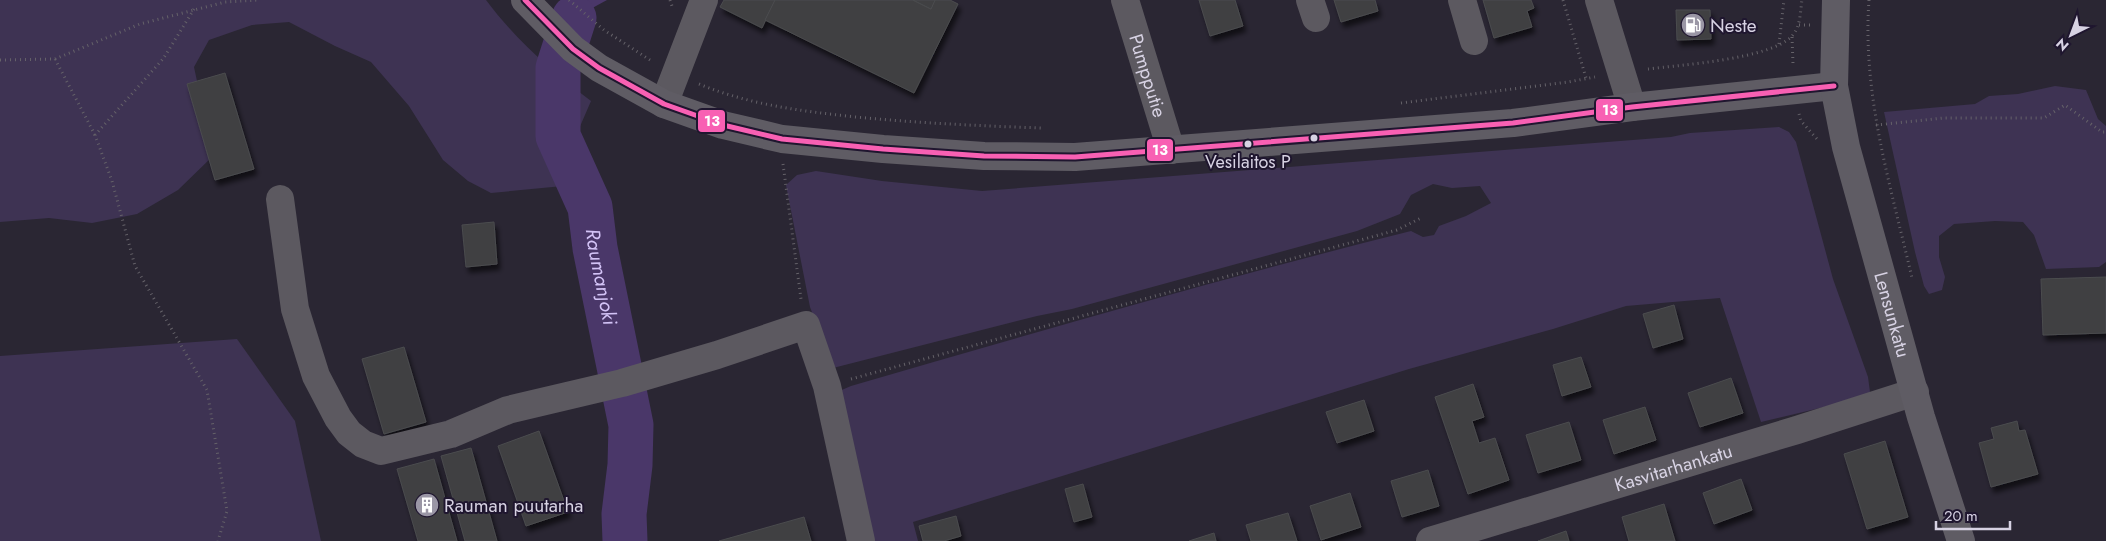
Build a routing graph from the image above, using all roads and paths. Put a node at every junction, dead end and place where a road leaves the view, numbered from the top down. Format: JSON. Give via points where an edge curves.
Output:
{"nodes":[{"id":1,"x":258,"y":0,"type":"edge"},
{"id":2,"x":525,"y":0,"type":"edge"},
{"id":3,"x":569,"y":0,"type":"edge"},
{"id":4,"x":704,"y":0,"type":"edge"},
{"id":5,"x":1125,"y":0,"type":"edge"},
{"id":6,"x":1462,"y":0,"type":"edge"},
{"id":7,"x":1563,"y":0,"type":"edge"},
{"id":8,"x":1599,"y":0,"type":"edge"},
{"id":9,"x":1784,"y":0,"type":"edge"},
{"id":10,"x":1802,"y":0,"type":"edge"},
{"id":11,"x":1836,"y":0,"type":"edge"},
{"id":12,"x":1869,"y":0,"type":"edge"},
{"id":13,"x":194,"y":9,"type":"junction"},
{"id":14,"x":1474,"y":41,"type":"dead end"},
{"id":15,"x":1779,"y":44,"type":"junction"},
{"id":16,"x":55,"y":59,"type":"junction"},
{"id":17,"x":0,"y":60,"type":"edge"},
{"id":18,"x":1622,"y":72,"type":"junction"},
{"id":19,"x":675,"y":75,"type":"junction"},
{"id":20,"x":1586,"y":78,"type":"junction"},
{"id":21,"x":1834,"y":86,"type":"junction"},
{"id":22,"x":664,"y":104,"type":"junction"},
{"id":23,"x":1394,"y":104,"type":"dead end"},
{"id":24,"x":1632,"y":107,"type":"junction"},
{"id":25,"x":1876,"y":125,"type":"junction"},
{"id":26,"x":1053,"y":129,"type":"dead end"},
{"id":27,"x":2106,"y":132,"type":"edge"},
{"id":28,"x":95,"y":135,"type":"junction"},
{"id":29,"x":782,"y":139,"type":"junction"},
{"id":30,"x":1170,"y":150,"type":"junction"},
{"id":31,"x":280,"y":198,"type":"dead end"},
{"id":32,"x":1421,"y":218,"type":"dead end"},
{"id":33,"x":1912,"y":280,"type":"dead end"},
{"id":34,"x":806,"y":325,"type":"junction"},
{"id":35,"x":826,"y":386,"type":"junction"},
{"id":36,"x":1915,"y":392,"type":"junction"},
{"id":37,"x":218,"y":541,"type":"edge"},
{"id":38,"x":861,"y":541,"type":"edge"},
{"id":39,"x":1430,"y":541,"type":"edge"},
{"id":40,"x":1961,"y":541,"type":"edge"}],
"edges":[{"from":1,"to":13,"type":"path","via":[[225,2]]},
{"from":2,"to":22,"type":"main road","via":[[574,49],[599,68]]},
{"from":3,"to":19,"type":"path","via":[[642,57]]},
{"from":4,"to":19,"type":"street"},
{"from":5,"to":30,"type":"street","name":"Pumpputie"},
{"from":6,"to":14,"type":"street"},
{"from":7,"to":20,"type":"path"},
{"from":8,"to":18,"type":"street"},
{"from":9,"to":15,"type":"path"},
{"from":10,"to":15,"type":"path","via":[[1799,25],[1792,37]]},
{"from":11,"to":21,"type":"main road","name":"Lensunkatu"},
{"from":12,"to":25,"type":"path","via":[[1867,25]]},
{"from":13,"to":16,"type":"path","via":[[140,24]]},
{"from":13,"to":28,"type":"path","via":[[163,59]]},
{"from":15,"to":18,"type":"path","via":[[1750,56]]},
{"from":16,"to":17,"type":"path"},
{"from":16,"to":28,"type":"path"},
{"from":18,"to":20,"type":"path"},
{"from":18,"to":24,"type":"street"},
{"from":19,"to":22,"type":"street"},
{"from":19,"to":26,"type":"path","via":[[728,96],[784,109],[894,120]]},
{"from":20,"to":23,"type":"path"},
{"from":21,"to":24,"type":"main road"},
{"from":21,"to":36,"type":"main road","name":"Lensunkatu","via":[[1846,147]]},
{"from":22,"to":29,"type":"main road","via":[[723,125]]},
{"from":24,"to":30,"type":"main road","via":[[1513,123]]},
{"from":25,"to":27,"type":"path","via":[[1944,118],[2044,118],[2065,105]]},
{"from":25,"to":33,"type":"path"},
{"from":28,"to":37,"type":"path","via":[[112,181],[135,266],[206,390],[227,511]]},
{"from":29,"to":30,"type":"main road","via":[[984,156],[1075,156]]},
{"from":29,"to":34,"type":"path","via":[[783,178]]},
{"from":31,"to":34,"type":"street","via":[[295,309],[316,376],[338,418],[350,433],[363,444],[381,451],[451,434],[508,410],[622,384]]},
{"from":32,"to":35,"type":"path","via":[[1398,230]]},
{"from":34,"to":35,"type":"street"},
{"from":35,"to":38,"type":"street"},
{"from":36,"to":39,"type":"street","name":"Kasvitarhankatu"},
{"from":36,"to":40,"type":"main road","name":"Lensunkatu"}]}
